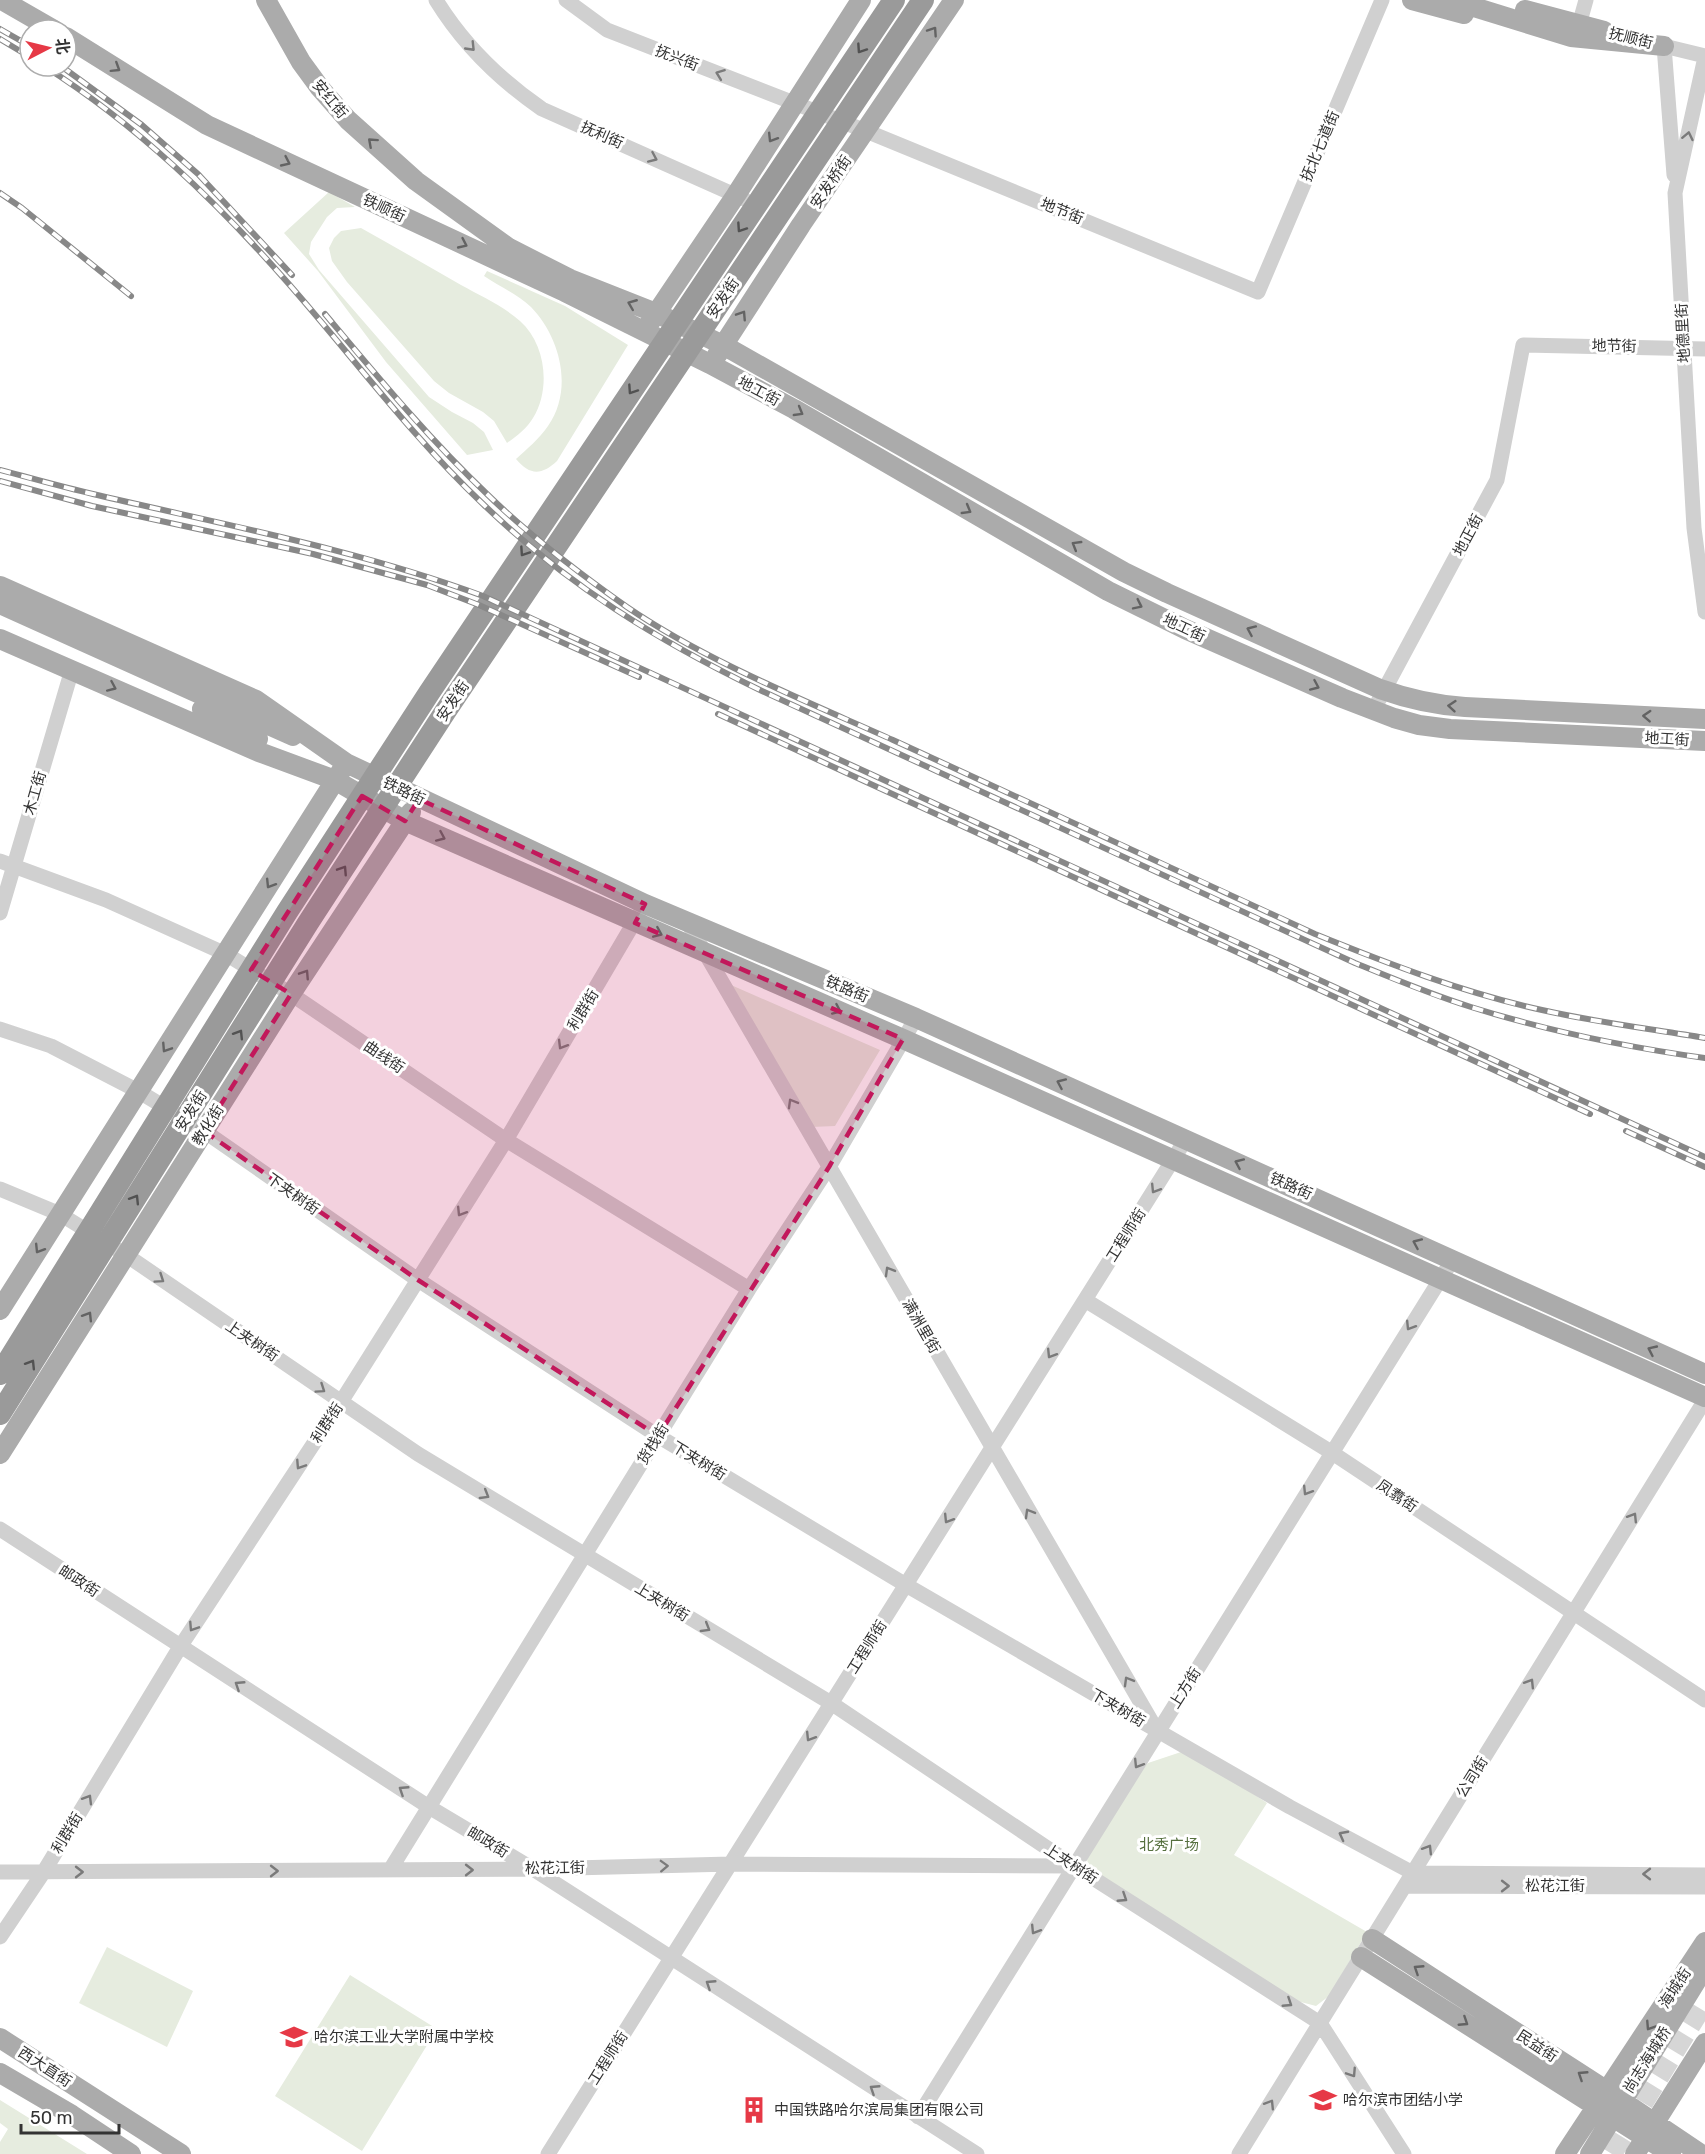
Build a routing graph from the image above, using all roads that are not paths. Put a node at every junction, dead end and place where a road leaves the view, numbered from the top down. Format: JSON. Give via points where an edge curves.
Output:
{"nodes":[{"id":1,"x":2,"y":0,"type":"edge"},
{"id":2,"x":266,"y":0,"type":"edge"},
{"id":3,"x":436,"y":0,"type":"edge"},
{"id":4,"x":566,"y":0,"type":"edge"},
{"id":5,"x":861,"y":0,"type":"edge"},
{"id":6,"x":894,"y":0,"type":"edge"},
{"id":7,"x":923,"y":0,"type":"edge"},
{"id":8,"x":954,"y":0,"type":"edge"},
{"id":9,"x":1382,"y":0,"type":"edge"},
{"id":10,"x":1412,"y":0,"type":"edge"},
{"id":11,"x":1451,"y":0,"type":"edge"},
{"id":12,"x":1494,"y":0,"type":"edge"},
{"id":13,"x":1586,"y":0,"type":"edge"},
{"id":14,"x":33,"y":18,"type":"edge"},
{"id":15,"x":1524,"y":23,"type":"junction"},
{"id":16,"x":1579,"y":25,"type":"junction"},
{"id":17,"x":78,"y":44,"type":"edge"},
{"id":18,"x":1665,"y":46,"type":"junction"},
{"id":19,"x":1705,"y":56,"type":"edge"},
{"id":20,"x":794,"y":103,"type":"junction"},
{"id":21,"x":866,"y":131,"type":"junction"},
{"id":22,"x":1675,"y":193,"type":"junction"},
{"id":23,"x":736,"y":195,"type":"junction"},
{"id":24,"x":801,"y":225,"type":"junction"},
{"id":25,"x":1258,"y":292,"type":"joint"},
{"id":26,"x":656,"y":313,"type":"junction"},
{"id":27,"x":644,"y":332,"type":"junction"},
{"id":28,"x":723,"y":345,"type":"junction"},
{"id":29,"x":1523,"y":345,"type":"joint"},
{"id":30,"x":1684,"y":348,"type":"junction"},
{"id":31,"x":1705,"y":349,"type":"edge"},
{"id":32,"x":710,"y":364,"type":"junction"},
{"id":33,"x":0,"y":586,"type":"edge"},
{"id":34,"x":0,"y":604,"type":"edge"},
{"id":35,"x":1705,"y":612,"type":"edge"},
{"id":36,"x":0,"y":617,"type":"edge"},
{"id":37,"x":0,"y":639,"type":"edge"},
{"id":38,"x":71,"y":673,"type":"dead end"},
{"id":39,"x":1384,"y":691,"type":"junction"},
{"id":40,"x":197,"y":700,"type":"junction"},
{"id":41,"x":1373,"y":711,"type":"junction"},
{"id":42,"x":1705,"y":718,"type":"edge"},
{"id":43,"x":1705,"y":741,"type":"edge"},
{"id":44,"x":346,"y":763,"type":"junction"},
{"id":45,"x":335,"y":780,"type":"junction"},
{"id":46,"x":419,"y":799,"type":"junction"},
{"id":47,"x":405,"y":821,"type":"junction"},
{"id":48,"x":7,"y":863,"type":"edge"},
{"id":49,"x":645,"y":904,"type":"junction"},
{"id":50,"x":0,"y":913,"type":"edge"},
{"id":51,"x":686,"y":920,"type":"junction"},
{"id":52,"x":634,"y":923,"type":"junction"},
{"id":53,"x":704,"y":952,"type":"junction"},
{"id":54,"x":226,"y":954,"type":"junction"},
{"id":55,"x":291,"y":994,"type":"junction"},
{"id":56,"x":916,"y":1018,"type":"junction"},
{"id":57,"x":0,"y":1029,"type":"edge"},
{"id":58,"x":903,"y":1039,"type":"junction"},
{"id":59,"x":138,"y":1091,"type":"junction"},
{"id":60,"x":204,"y":1131,"type":"junction"},
{"id":61,"x":1186,"y":1139,"type":"junction"},
{"id":62,"x":506,"y":1140,"type":"junction"},
{"id":63,"x":1173,"y":1159,"type":"junction"},
{"id":64,"x":829,"y":1167,"type":"junction"},
{"id":65,"x":0,"y":1189,"type":"edge"},
{"id":66,"x":60,"y":1214,"type":"junction"},
{"id":67,"x":126,"y":1255,"type":"junction"},
{"id":68,"x":1453,"y":1259,"type":"junction"},
{"id":69,"x":1440,"y":1279,"type":"junction"},
{"id":70,"x":418,"y":1280,"type":"junction"},
{"id":71,"x":749,"y":1289,"type":"junction"},
{"id":72,"x":1085,"y":1300,"type":"junction"},
{"id":73,"x":0,"y":1310,"type":"edge"},
{"id":74,"x":0,"y":1374,"type":"edge"},
{"id":75,"x":1705,"y":1374,"type":"edge"},
{"id":76,"x":1705,"y":1399,"type":"edge"},
{"id":77,"x":341,"y":1402,"type":"junction"},
{"id":78,"x":0,"y":1414,"type":"edge"},
{"id":79,"x":658,"y":1436,"type":"junction"},
{"id":80,"x":992,"y":1449,"type":"junction"},
{"id":81,"x":1331,"y":1452,"type":"junction"},
{"id":82,"x":0,"y":1454,"type":"edge"},
{"id":83,"x":0,"y":1529,"type":"edge"},
{"id":84,"x":585,"y":1555,"type":"junction"},
{"id":85,"x":906,"y":1585,"type":"junction"},
{"id":86,"x":1574,"y":1612,"type":"junction"},
{"id":87,"x":180,"y":1647,"type":"junction"},
{"id":88,"x":1705,"y":1700,"type":"edge"},
{"id":89,"x":831,"y":1703,"type":"junction"},
{"id":90,"x":1158,"y":1731,"type":"junction"},
{"id":91,"x":429,"y":1807,"type":"junction"},
{"id":92,"x":731,"y":1864,"type":"junction"},
{"id":93,"x":1074,"y":1866,"type":"junction"},
{"id":94,"x":533,"y":1869,"type":"junction"},
{"id":95,"x":390,"y":1870,"type":"junction"},
{"id":96,"x":0,"y":1872,"type":"edge"},
{"id":97,"x":43,"y":1873,"type":"junction"},
{"id":98,"x":1705,"y":1875,"type":"edge"},
{"id":99,"x":1409,"y":1880,"type":"junction"},
{"id":100,"x":1705,"y":1887,"type":"edge"},
{"id":101,"x":0,"y":1936,"type":"edge"},
{"id":102,"x":1372,"y":1939,"type":"junction"},
{"id":103,"x":1705,"y":1942,"type":"edge"},
{"id":104,"x":1361,"y":1957,"type":"junction"},
{"id":105,"x":671,"y":1959,"type":"junction"},
{"id":106,"x":1705,"y":1966,"type":"edge"},
{"id":107,"x":1320,"y":2023,"type":"junction"},
{"id":108,"x":0,"y":2038,"type":"edge"},
{"id":109,"x":1705,"y":2043,"type":"edge"},
{"id":110,"x":0,"y":2073,"type":"edge"},
{"id":111,"x":1602,"y":2099,"type":"junction"},
{"id":112,"x":918,"y":2117,"type":"junction"},
{"id":113,"x":1645,"y":2139,"type":"edge"},
{"id":114,"x":131,"y":2154,"type":"edge"},
{"id":115,"x":180,"y":2154,"type":"edge"},
{"id":116,"x":548,"y":2154,"type":"edge"},
{"id":117,"x":977,"y":2154,"type":"edge"},
{"id":118,"x":1239,"y":2154,"type":"edge"},
{"id":119,"x":1404,"y":2154,"type":"edge"},
{"id":120,"x":1565,"y":2154,"type":"edge"},
{"id":121,"x":1590,"y":2154,"type":"edge"},
{"id":122,"x":1671,"y":2154,"type":"edge"},
{"id":123,"x":1701,"y":2154,"type":"edge"}],
"edges":[{"from":1,"to":14,"type":"main road"},
{"from":26,"to":2,"type":"main road","name":"安红街","one_way":true,"via":[[570,279],[509,248],[416,181],[348,120],[320,88]]},
{"from":3,"to":23,"type":"street","name":"抚利街","one_way":true,"via":[[465,42],[506,82],[542,109]]},
{"from":20,"to":4,"type":"street","name":"抚兴街","one_way":true,"via":[[607,30]]},
{"from":5,"to":20,"type":"main road"},
{"from":6,"to":74,"type":"highway","name":"安发街","one_way":true,"via":[[416,713],[287,912]]},
{"from":78,"to":7,"type":"highway","name":"安发街","one_way":true,"via":[[445,712]]},
{"from":21,"to":8,"type":"main road","name":"安发桥街","one_way":true},
{"from":9,"to":25,"type":"street","name":"抚北七道街"},
{"from":10,"to":15,"type":"main road","name":"抚顺街","via":[[1468,15]]},
{"from":11,"to":15,"type":"main road","name":"抚顺街"},
{"from":12,"to":16,"type":"main road","name":"抚顺街"},
{"from":13,"to":16,"type":"street"},
{"from":15,"to":18,"type":"main road","name":"抚顺街","via":[[1571,38]]},
{"from":16,"to":18,"type":"main road","name":"抚顺街"},
{"from":17,"to":27,"type":"main road","name":"铁顺街","one_way":true,"via":[[207,125]]},
{"from":18,"to":19,"type":"street"},
{"from":18,"to":22,"type":"street"},
{"from":22,"to":19,"type":"street","name":"地德里街","one_way":true},
{"from":20,"to":21,"type":"street","name":"抚兴街"},
{"from":20,"to":23,"type":"main road","one_way":true},
{"from":21,"to":24,"type":"main road","name":"安发桥街"},
{"from":21,"to":25,"type":"street","name":"地节街"},
{"from":22,"to":30,"type":"street","name":"地德里街"},
{"from":23,"to":24,"type":"street","name":"抚利街"},
{"from":23,"to":26,"type":"main road"},
{"from":28,"to":24,"type":"main road","name":"安发桥街","one_way":true},
{"from":26,"to":27,"type":"main road"},
{"from":26,"to":28,"type":"main road"},
{"from":27,"to":32,"type":"main road","name":"铁顺街"},
{"from":28,"to":32,"type":"main road","name":"安发桥街"},
{"from":39,"to":28,"type":"main road","name":"地工街","one_way":true,"via":[[1103,561]]},
{"from":29,"to":30,"type":"street","name":"地节街"},
{"from":29,"to":39,"type":"street","name":"地正街","via":[[1497,480]]},
{"from":30,"to":31,"type":"street","name":"地节街"},
{"from":30,"to":35,"type":"street","name":"地德里街","via":[[1694,528]]},
{"from":32,"to":41,"type":"main road","name":"地工街","one_way":true,"via":[[1108,591]]},
{"from":33,"to":44,"type":"main road","name":"铁路街","via":[[256,700]]},
{"from":34,"to":40,"type":"main road"},
{"from":36,"to":40,"type":"main road"},
{"from":37,"to":45,"type":"main road","name":"铁路街","one_way":true,"via":[[259,752]]},
{"from":38,"to":48,"type":"street","name":"木工街"},
{"from":39,"to":41,"type":"street","name":"地正街"},
{"from":42,"to":39,"type":"main road","name":"地工街","one_way":true,"via":[[1465,707]]},
{"from":40,"to":44,"type":"main road","via":[[305,742]]},
{"from":40,"to":45,"type":"main road"},
{"from":41,"to":43,"type":"main road","name":"地工街","via":[[1419,725],[1450,729]]},
{"from":44,"to":45,"type":"main road"},
{"from":44,"to":46,"type":"main road","name":"铁路街"},
{"from":45,"to":47,"type":"main road","name":"铁路街"},
{"from":45,"to":54,"type":"main road","one_way":true},
{"from":46,"to":47,"type":"main road","name":"教化街"},
{"from":46,"to":49,"type":"main road","name":"铁路街"},
{"from":47,"to":52,"type":"main road","name":"铁路街","one_way":true},
{"from":55,"to":47,"type":"main road","name":"教化街","one_way":true},
{"from":48,"to":50,"type":"street","name":"木工街"},
{"from":48,"to":54,"type":"street","name":"曲线街","via":[[106,900]]},
{"from":49,"to":51,"type":"main road","name":"铁路街"},
{"from":49,"to":52,"type":"street","name":"利群街"},
{"from":51,"to":53,"type":"street","name":"满洲里街"},
{"from":51,"to":56,"type":"main road","name":"铁路街"},
{"from":52,"to":53,"type":"main road","name":"铁路街","one_way":true},
{"from":52,"to":62,"type":"street","name":"利群街","one_way":true},
{"from":53,"to":58,"type":"main road","name":"铁路街","one_way":true},
{"from":64,"to":53,"type":"street","name":"满洲里街","one_way":true},
{"from":54,"to":55,"type":"street","name":"曲线街"},
{"from":54,"to":59,"type":"main road","one_way":true},
{"from":55,"to":60,"type":"main road","name":"教化街"},
{"from":55,"to":62,"type":"street","name":"曲线街"},
{"from":56,"to":58,"type":"street","name":"货栈街"},
{"from":61,"to":56,"type":"main road","name":"铁路街","one_way":true},
{"from":57,"to":59,"type":"street","name":"下夹树街","via":[[51,1046]]},
{"from":58,"to":63,"type":"main road","name":"铁路街"},
{"from":58,"to":64,"type":"street","name":"货栈街"},
{"from":59,"to":60,"type":"street","name":"下夹树街"},
{"from":59,"to":66,"type":"main road"},
{"from":60,"to":67,"type":"main road","name":"教化街"},
{"from":60,"to":70,"type":"street","name":"下夹树街"},
{"from":61,"to":63,"type":"street","name":"工程师街"},
{"from":68,"to":61,"type":"main road","name":"铁路街","one_way":true},
{"from":62,"to":70,"type":"street","name":"利群街","one_way":true},
{"from":62,"to":71,"type":"street","name":"曲线街"},
{"from":63,"to":69,"type":"main road","name":"铁路街"},
{"from":63,"to":72,"type":"street","name":"工程师街","one_way":true},
{"from":64,"to":71,"type":"street","name":"货栈街"},
{"from":80,"to":64,"type":"street","name":"满洲里街","one_way":true},
{"from":65,"to":66,"type":"street","name":"上夹树街"},
{"from":66,"to":67,"type":"street","name":"上夹树街"},
{"from":66,"to":73,"type":"main road","one_way":true},
{"from":67,"to":77,"type":"street","name":"上夹树街","one_way":true},
{"from":82,"to":67,"type":"main road","name":"教化街","one_way":true},
{"from":68,"to":69,"type":"street","name":"上方街"},
{"from":75,"to":68,"type":"main road","name":"铁路街","one_way":true},
{"from":69,"to":76,"type":"main road","name":"铁路街"},
{"from":69,"to":81,"type":"street","name":"上方街","one_way":true},
{"from":70,"to":77,"type":"street","name":"利群街"},
{"from":70,"to":79,"type":"street","name":"下夹树街"},
{"from":71,"to":79,"type":"street","name":"货栈街"},
{"from":72,"to":80,"type":"street","name":"工程师街","one_way":true},
{"from":72,"to":81,"type":"street","name":"凤翥街"},
{"from":86,"to":76,"type":"street","name":"公司街","one_way":true},
{"from":77,"to":84,"type":"street","name":"上夹树街","one_way":true,"via":[[418,1454]]},
{"from":77,"to":87,"type":"street","name":"利群街","one_way":true},
{"from":79,"to":84,"type":"street","name":"货栈街"},
{"from":79,"to":85,"type":"street","name":"下夹树街"},
{"from":80,"to":85,"type":"street","name":"工程师街","one_way":true},
{"from":90,"to":80,"type":"street","name":"满洲里街","one_way":true},
{"from":81,"to":86,"type":"street","name":"凤翥街"},
{"from":81,"to":90,"type":"street","name":"上方街","one_way":true},
{"from":83,"to":87,"type":"street","name":"邮政街"},
{"from":84,"to":89,"type":"street","name":"上夹树街","one_way":true},
{"from":84,"to":91,"type":"street","name":"货栈街"},
{"from":85,"to":89,"type":"street","name":"工程师街"},
{"from":85,"to":90,"type":"street","name":"下夹树街"},
{"from":86,"to":88,"type":"street","name":"凤翥街"},
{"from":99,"to":86,"type":"street","name":"公司街","one_way":true},
{"from":91,"to":87,"type":"street","name":"邮政街","one_way":true},
{"from":97,"to":87,"type":"street","name":"利群街","one_way":true},
{"from":89,"to":92,"type":"street","name":"工程师街","one_way":true},
{"from":89,"to":93,"type":"street","name":"上夹树街"},
{"from":90,"to":93,"type":"street","name":"上方街","one_way":true},
{"from":99,"to":90,"type":"street","name":"下夹树街","one_way":true},
{"from":91,"to":94,"type":"street","name":"邮政街"},
{"from":91,"to":95,"type":"street","name":"货栈街"},
{"from":92,"to":93,"type":"street","name":"松花江街"},
{"from":94,"to":92,"type":"street","name":"松花江街","one_way":true},
{"from":92,"to":105,"type":"street","name":"工程师街"},
{"from":93,"to":107,"type":"street","name":"上夹树街","one_way":true},
{"from":93,"to":112,"type":"street","name":"上方街","one_way":true},
{"from":95,"to":94,"type":"street","name":"松花江街","one_way":true},
{"from":94,"to":105,"type":"street","name":"邮政街"},
{"from":97,"to":95,"type":"street","name":"松花江街","one_way":true},
{"from":96,"to":97,"type":"street","name":"松花江街"},
{"from":97,"to":101,"type":"street","name":"利群街"},
{"from":98,"to":99,"type":"street","name":"松花江街","one_way":true},
{"from":99,"to":100,"type":"street","name":"松花江街","one_way":true},
{"from":99,"to":102,"type":"street","name":"公司街"},
{"from":102,"to":104,"type":"street","name":"公司街"},
{"from":111,"to":102,"type":"main road","name":"民益街","one_way":true},
{"from":103,"to":111,"type":"main road","name":"海城街","one_way":true},
{"from":104,"to":107,"type":"street","name":"公司街"},
{"from":104,"to":111,"type":"main road","name":"民益街","one_way":true},
{"from":112,"to":105,"type":"street","name":"邮政街","one_way":true},
{"from":105,"to":116,"type":"street","name":"工程师街"},
{"from":106,"to":121,"type":"main road","name":"尚志海城桥"},
{"from":118,"to":107,"type":"street","name":"公司街","one_way":true},
{"from":107,"to":119,"type":"street","one_way":true},
{"from":108,"to":115,"type":"main road","name":"西大直街"},
{"from":109,"to":113,"type":"main road"},
{"from":110,"to":114,"type":"main road","name":"西大直街"},
{"from":111,"to":113,"type":"main road","name":"民益街"},
{"from":111,"to":120,"type":"main road","name":"海城街"},
{"from":112,"to":117,"type":"street","name":"邮政街"},
{"from":113,"to":122,"type":"main road","name":"民益街"},
{"from":113,"to":123,"type":"main road","name":"民益街"}]}
